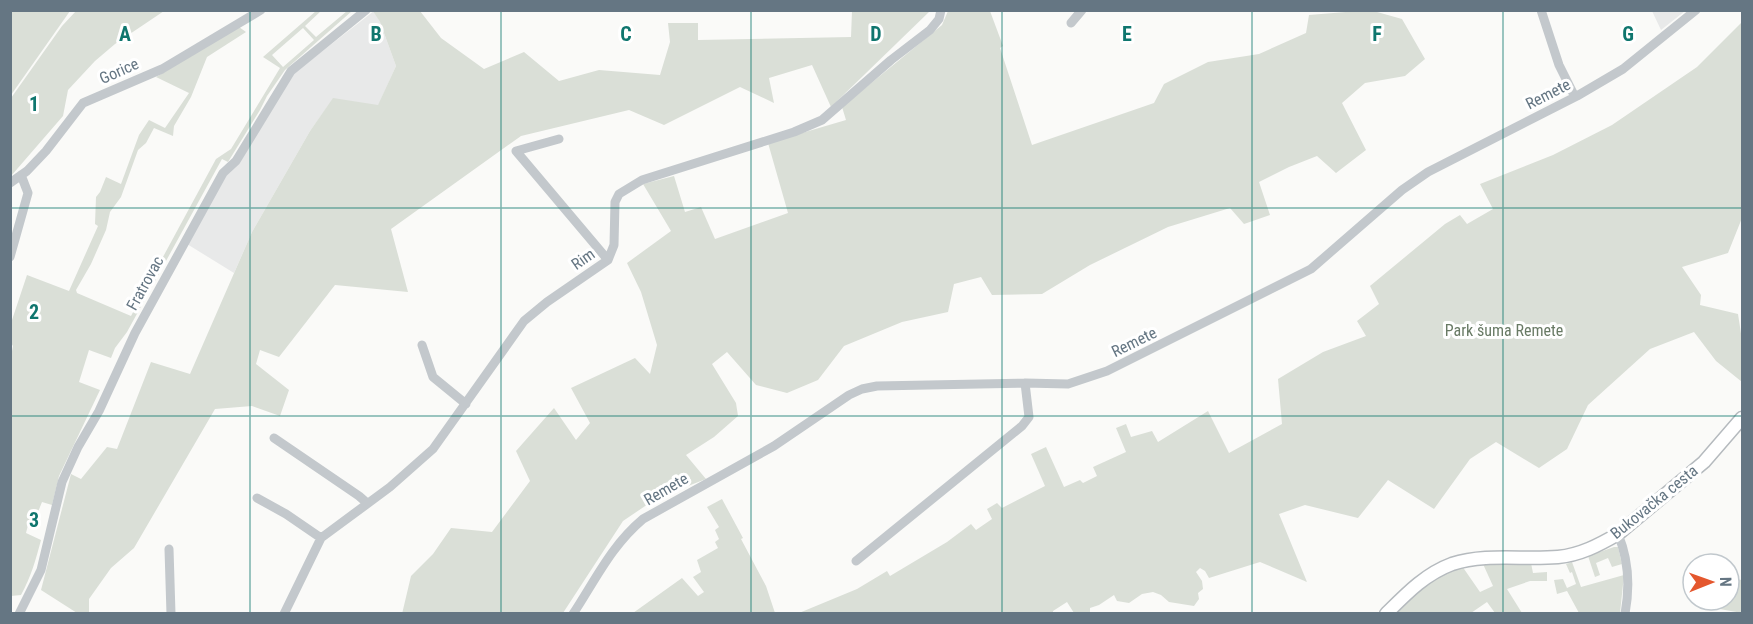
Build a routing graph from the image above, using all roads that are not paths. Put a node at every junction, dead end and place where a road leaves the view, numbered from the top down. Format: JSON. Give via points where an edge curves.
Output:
{"nodes":[{"id":1,"x":261,"y":10,"type":"edge"},
{"id":2,"x":366,"y":10,"type":"edge"},
{"id":3,"x":941,"y":10,"type":"edge"},
{"id":4,"x":1082,"y":10,"type":"edge"},
{"id":5,"x":1541,"y":10,"type":"edge"},
{"id":6,"x":1696,"y":10,"type":"edge"},
{"id":7,"x":1071,"y":23,"type":"dead end"},
{"id":8,"x":1577,"y":96,"type":"junction"},
{"id":9,"x":559,"y":139,"type":"dead end"},
{"id":10,"x":21,"y":175,"type":"junction"},
{"id":11,"x":10,"y":183,"type":"edge"},
{"id":12,"x":10,"y":257,"type":"edge"},
{"id":13,"x":608,"y":260,"type":"junction"},
{"id":14,"x":422,"y":345,"type":"dead end"},
{"id":15,"x":1025,"y":382,"type":"junction"},
{"id":16,"x":466,"y":404,"type":"junction"},
{"id":17,"x":1743,"y":418,"type":"edge"},
{"id":18,"x":274,"y":438,"type":"dead end"},
{"id":19,"x":257,"y":498,"type":"dead end"},
{"id":20,"x":367,"y":503,"type":"junction"},
{"id":21,"x":1618,"y":534,"type":"junction"},
{"id":22,"x":321,"y":538,"type":"junction"},
{"id":23,"x":169,"y":549,"type":"dead end"},
{"id":24,"x":856,"y":561,"type":"dead end"},
{"id":25,"x":19,"y":614,"type":"edge"},
{"id":26,"x":171,"y":614,"type":"edge"},
{"id":27,"x":284,"y":614,"type":"edge"},
{"id":28,"x":573,"y":614,"type":"edge"},
{"id":29,"x":1386,"y":614,"type":"edge"},
{"id":30,"x":1625,"y":614,"type":"edge"}],
"edges":[{"from":1,"to":10,"type":"street","name":"Gorice","via":[[162,69],[83,103]]},
{"from":2,"to":25,"type":"street","name":"Fratrovac","via":[[291,71],[236,161],[223,173],[78,447],[62,482],[41,570]]},
{"from":3,"to":13,"type":"street","name":"Rim","via":[[930,30],[822,120],[628,187],[615,202],[614,245]]},
{"from":4,"to":7,"type":"street"},
{"from":5,"to":8,"type":"street","via":[[1559,65]]},
{"from":6,"to":8,"type":"street","name":"Remete","via":[[1623,69]]},
{"from":8,"to":15,"type":"street","name":"Remete","via":[[1428,172],[1311,269],[1273,290],[1082,381]]},
{"from":9,"to":13,"type":"street","via":[[516,151]]},
{"from":10,"to":11,"type":"street","name":"Gorice"},
{"from":10,"to":12,"type":"street","via":[[28,193]]},
{"from":13,"to":16,"type":"street","name":"Rim","via":[[524,321]]},
{"from":14,"to":16,"type":"street","via":[[433,377]]},
{"from":15,"to":24,"type":"street","via":[[1029,417],[1022,426]]},
{"from":15,"to":28,"type":"street","name":"Remete","via":[[877,386],[849,395],[774,446],[643,519],[607,558]]},
{"from":16,"to":20,"type":"street","name":"Rim","via":[[433,449]]},
{"from":17,"to":21,"type":"main road","name":"Bukovačka cesta","via":[[1704,462]]},
{"from":18,"to":20,"type":"street"},
{"from":19,"to":22,"type":"street"},
{"from":20,"to":22,"type":"street","name":"Rim"},
{"from":21,"to":29,"type":"main road","name":"Bukovačka cesta","via":[[1566,556],[1452,564],[1419,582]]},
{"from":21,"to":30,"type":"street","via":[[1626,563]]},
{"from":22,"to":27,"type":"street","name":"Rim"},
{"from":23,"to":26,"type":"street"}]}
